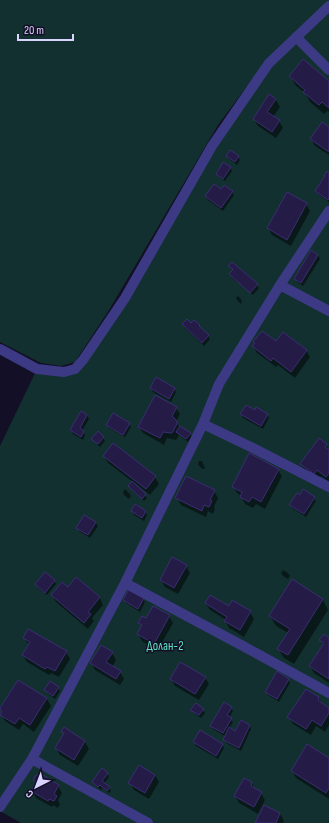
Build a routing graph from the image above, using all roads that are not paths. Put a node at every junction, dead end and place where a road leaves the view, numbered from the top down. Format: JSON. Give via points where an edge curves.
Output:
{"nodes":[{"id":1,"x":329,"y":6,"type":"edge"},
{"id":2,"x":296,"y":37,"type":"junction"},
{"id":3,"x":329,"y":70,"type":"edge"},
{"id":4,"x":329,"y":211,"type":"edge"},
{"id":5,"x":280,"y":285,"type":"junction"},
{"id":6,"x":329,"y":312,"type":"edge"},
{"id":7,"x":0,"y":349,"type":"edge"},
{"id":8,"x":203,"y":424,"type":"junction"},
{"id":9,"x":329,"y":487,"type":"edge"},
{"id":10,"x":125,"y":583,"type":"junction"},
{"id":11,"x":329,"y":694,"type":"edge"},
{"id":12,"x":32,"y":759,"type":"junction"},
{"id":13,"x":0,"y":807,"type":"edge"},
{"id":14,"x":148,"y":823,"type":"edge"}],
"edges":[{"from":1,"to":2,"type":"street"},
{"from":2,"to":3,"type":"street"},
{"from":2,"to":7,"type":"street","via":[[268,63],[212,146],[125,298],[75,369],[64,372],[38,369]]},
{"from":4,"to":5,"type":"street"},
{"from":5,"to":6,"type":"street"},
{"from":5,"to":8,"type":"street","via":[[219,384]]},
{"from":8,"to":9,"type":"street"},
{"from":8,"to":10,"type":"street"},
{"from":10,"to":11,"type":"street"},
{"from":10,"to":12,"type":"street"},
{"from":12,"to":13,"type":"street"},
{"from":12,"to":14,"type":"street"}]}
